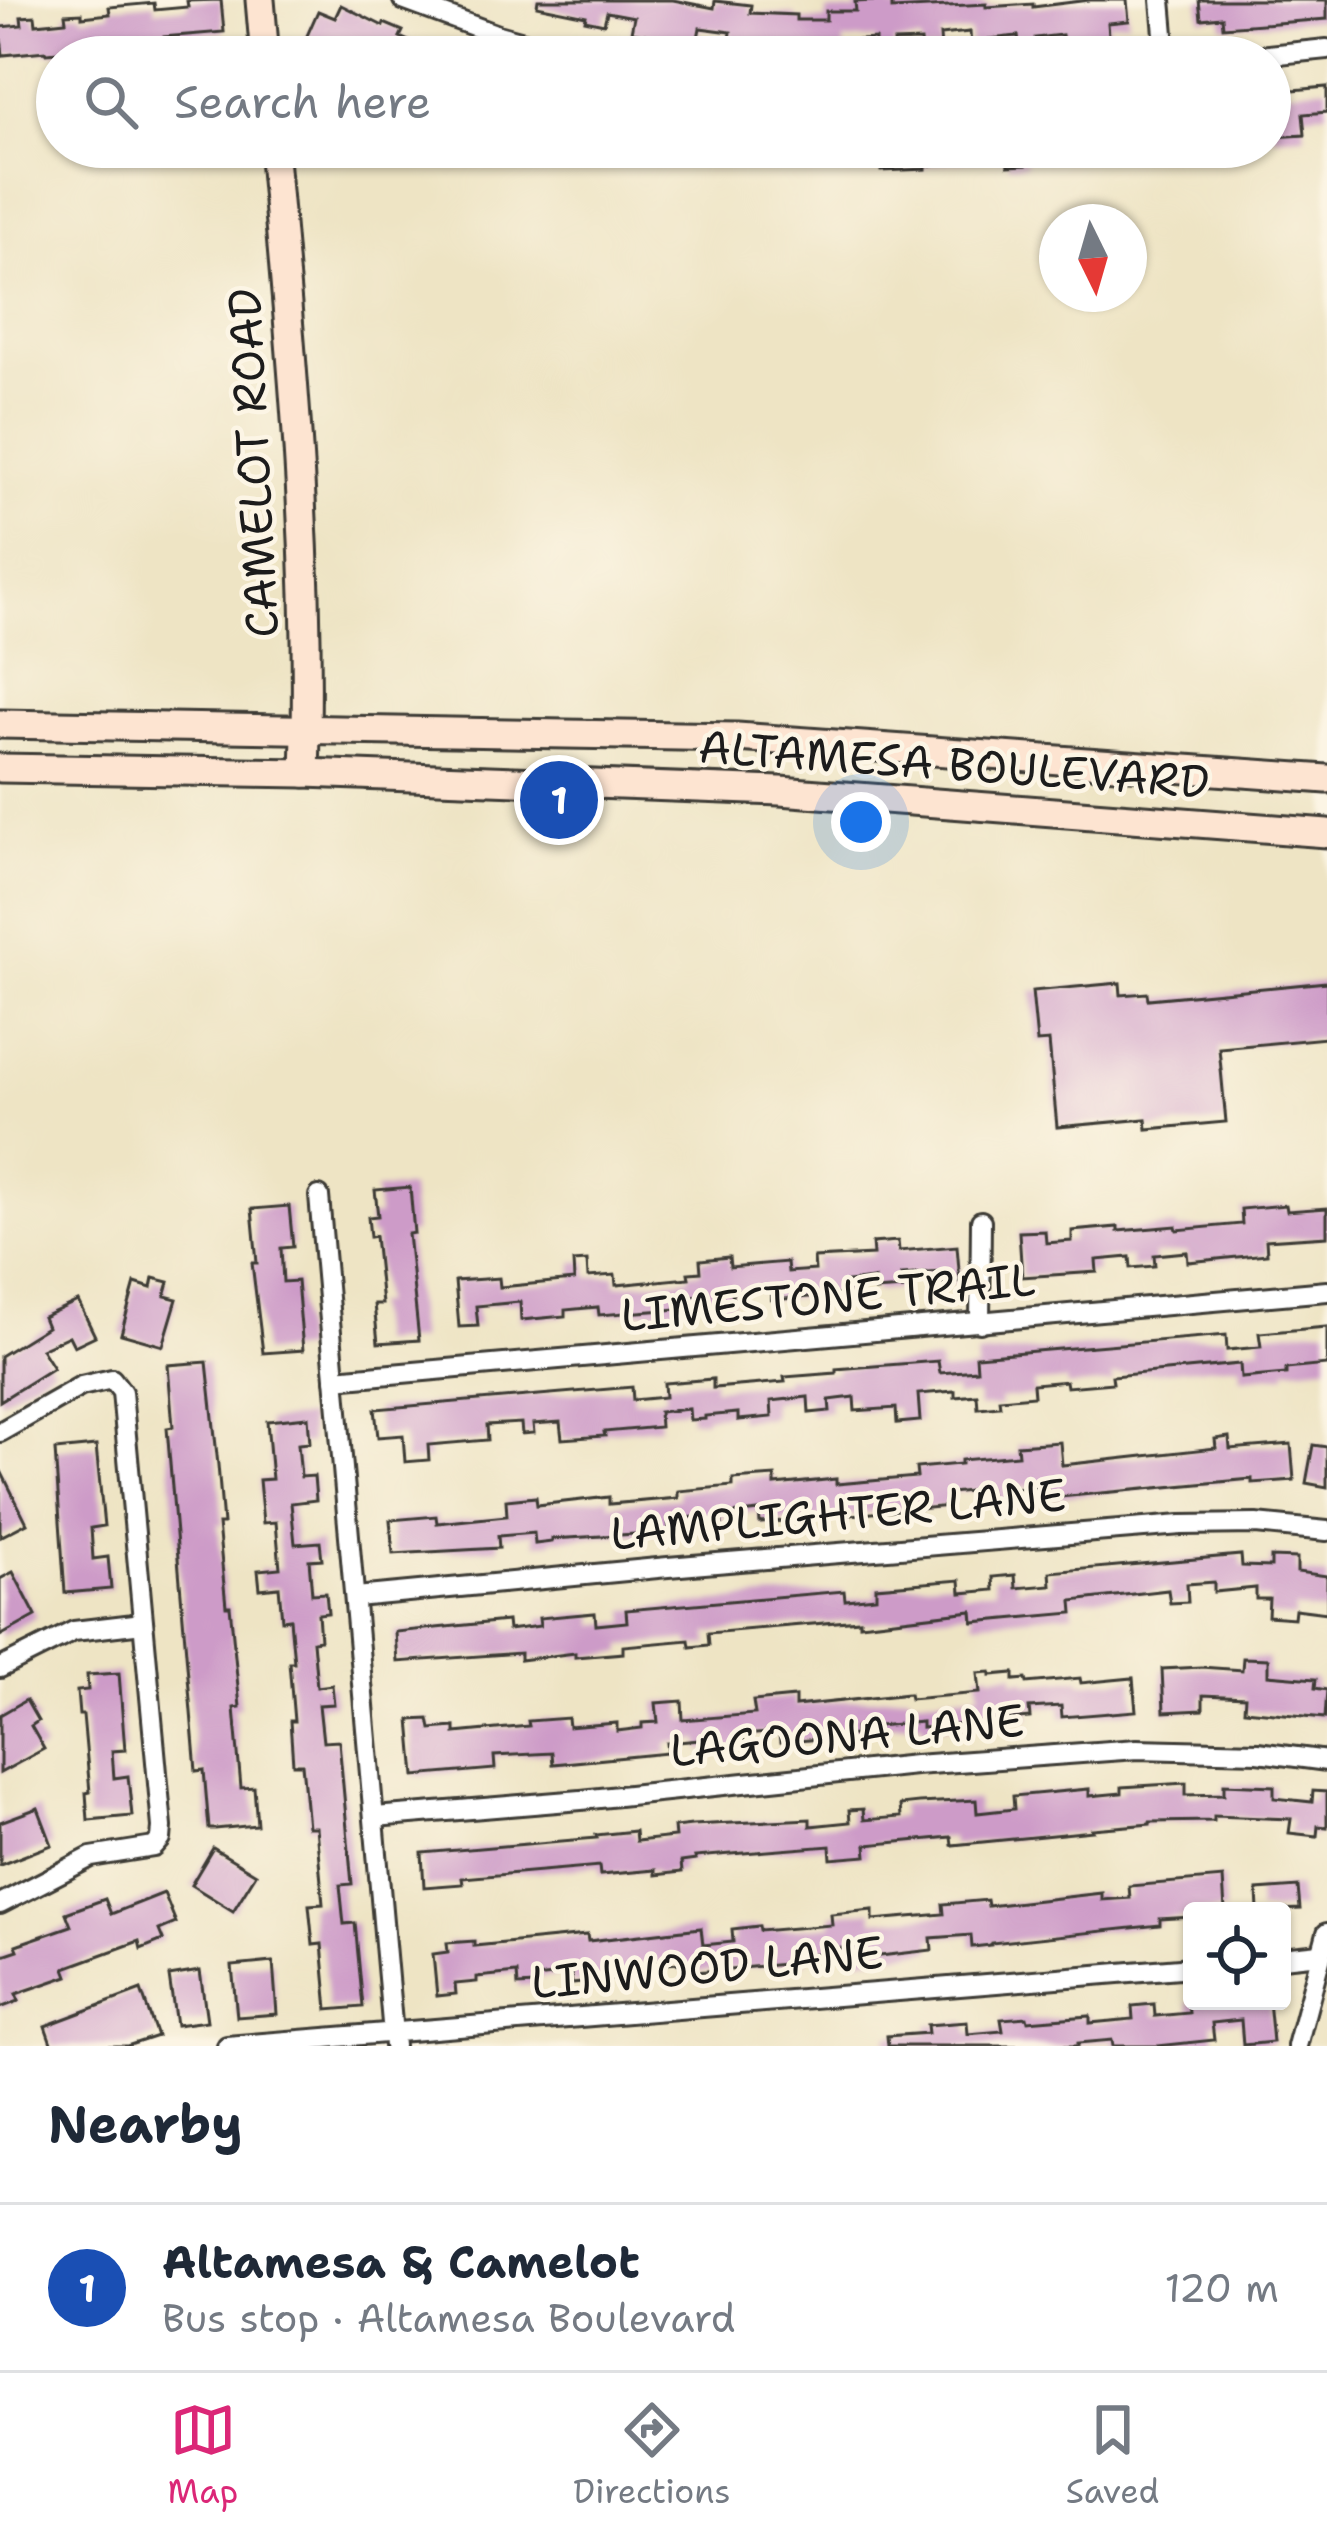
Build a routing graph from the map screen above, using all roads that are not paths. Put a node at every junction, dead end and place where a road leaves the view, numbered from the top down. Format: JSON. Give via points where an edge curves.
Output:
{"nodes":[{"id":1,"x":260,"y":0,"type":"edge"},
{"id":2,"x":403,"y":0,"type":"edge"},
{"id":3,"x":1161,"y":0,"type":"edge"},
{"id":4,"x":263,"y":36,"type":"edge"},
{"id":5,"x":502,"y":36,"type":"edge"},
{"id":6,"x":1164,"y":36,"type":"edge"},
{"id":7,"x":1327,"y":49,"type":"edge"},
{"id":8,"x":1291,"y":53,"type":"edge"},
{"id":9,"x":275,"y":168,"type":"edge"},
{"id":10,"x":0,"y":724,"type":"edge"},
{"id":11,"x":307,"y":730,"type":"junction"},
{"id":12,"x":1094,"y":761,"type":"junction"},
{"id":13,"x":0,"y":768,"type":"edge"},
{"id":14,"x":305,"y":773,"type":"junction"},
{"id":15,"x":1327,"y":778,"type":"edge"},
{"id":16,"x":1090,"y":814,"type":"junction"},
{"id":17,"x":1327,"y":833,"type":"edge"},
{"id":18,"x":319,"y":1196,"type":"dead end"},
{"id":19,"x":981,"y":1221,"type":"dead end"},
{"id":20,"x":1327,"y":1291,"type":"edge"},
{"id":21,"x":980,"y":1323,"type":"junction"},
{"id":22,"x":335,"y":1379,"type":"junction"},
{"id":23,"x":0,"y":1432,"type":"edge"},
{"id":24,"x":1327,"y":1531,"type":"edge"},
{"id":25,"x":356,"y":1598,"type":"junction"},
{"id":26,"x":143,"y":1623,"type":"junction"},
{"id":27,"x":0,"y":1668,"type":"edge"},
{"id":28,"x":1327,"y":1761,"type":"edge"},
{"id":29,"x":375,"y":1817,"type":"junction"},
{"id":30,"x":0,"y":1904,"type":"edge"},
{"id":31,"x":1327,"y":1933,"type":"edge"},
{"id":32,"x":1320,"y":1954,"type":"junction"},
{"id":33,"x":1291,"y":1957,"type":"edge"},
{"id":34,"x":1183,"y":1967,"type":"edge"},
{"id":35,"x":393,"y":2038,"type":"edge"},
{"id":36,"x":227,"y":2046,"type":"edge"},
{"id":37,"x":1297,"y":2046,"type":"edge"}],
"edges":[{"from":1,"to":4,"type":"main road"},
{"from":2,"to":5,"type":"street"},
{"from":3,"to":6,"type":"street"},
{"from":7,"to":8,"type":"street"},
{"from":9,"to":11,"type":"main road","name":"CAMELOT ROAD","via":[[303,508]]},
{"from":10,"to":11,"type":"main road","name":"ALTAMESA BOULEVARD"},
{"from":11,"to":12,"type":"main road","name":"ALTAMESA BOULEVARD","via":[[737,737]]},
{"from":11,"to":14,"type":"main road","name":"CAMELOT ROAD"},
{"from":12,"to":15,"type":"main road","name":"ALTAMESA BOULEVARD"},
{"from":12,"to":16,"type":"main road"},
{"from":13,"to":14,"type":"main road","name":"ALTAMESA BOULEVARD"},
{"from":14,"to":16,"type":"main road","name":"ALTAMESA BOULEVARD","via":[[780,791]]},
{"from":16,"to":17,"type":"main road","name":"ALTAMESA BOULEVARD"},
{"from":18,"to":22,"type":"street"},
{"from":19,"to":21,"type":"street"},
{"from":20,"to":21,"type":"street","name":"LIMESTONE TRAIL"},
{"from":21,"to":22,"type":"street","name":"LIMESTONE TRAIL"},
{"from":22,"to":25,"type":"street"},
{"from":23,"to":26,"type":"street","via":[[81,1386],[112,1379],[122,1392]]},
{"from":24,"to":25,"type":"street","name":"LAMPLIGHTER LANE","via":[[1181,1525]]},
{"from":25,"to":29,"type":"street"},
{"from":26,"to":27,"type":"street","via":[[74,1631]]},
{"from":26,"to":30,"type":"street","via":[[161,1839],[154,1847],[91,1857]]},
{"from":28,"to":29,"type":"street","name":"LAGOONA LANE","via":[[1137,1749]]},
{"from":29,"to":35,"type":"street"},
{"from":31,"to":32,"type":"street"},
{"from":32,"to":33,"type":"street"},
{"from":32,"to":37,"type":"street"},
{"from":34,"to":35,"type":"street","name":"LINWOOD LANE"},
{"from":35,"to":36,"type":"street","name":"LINWOOD LANE"}]}
